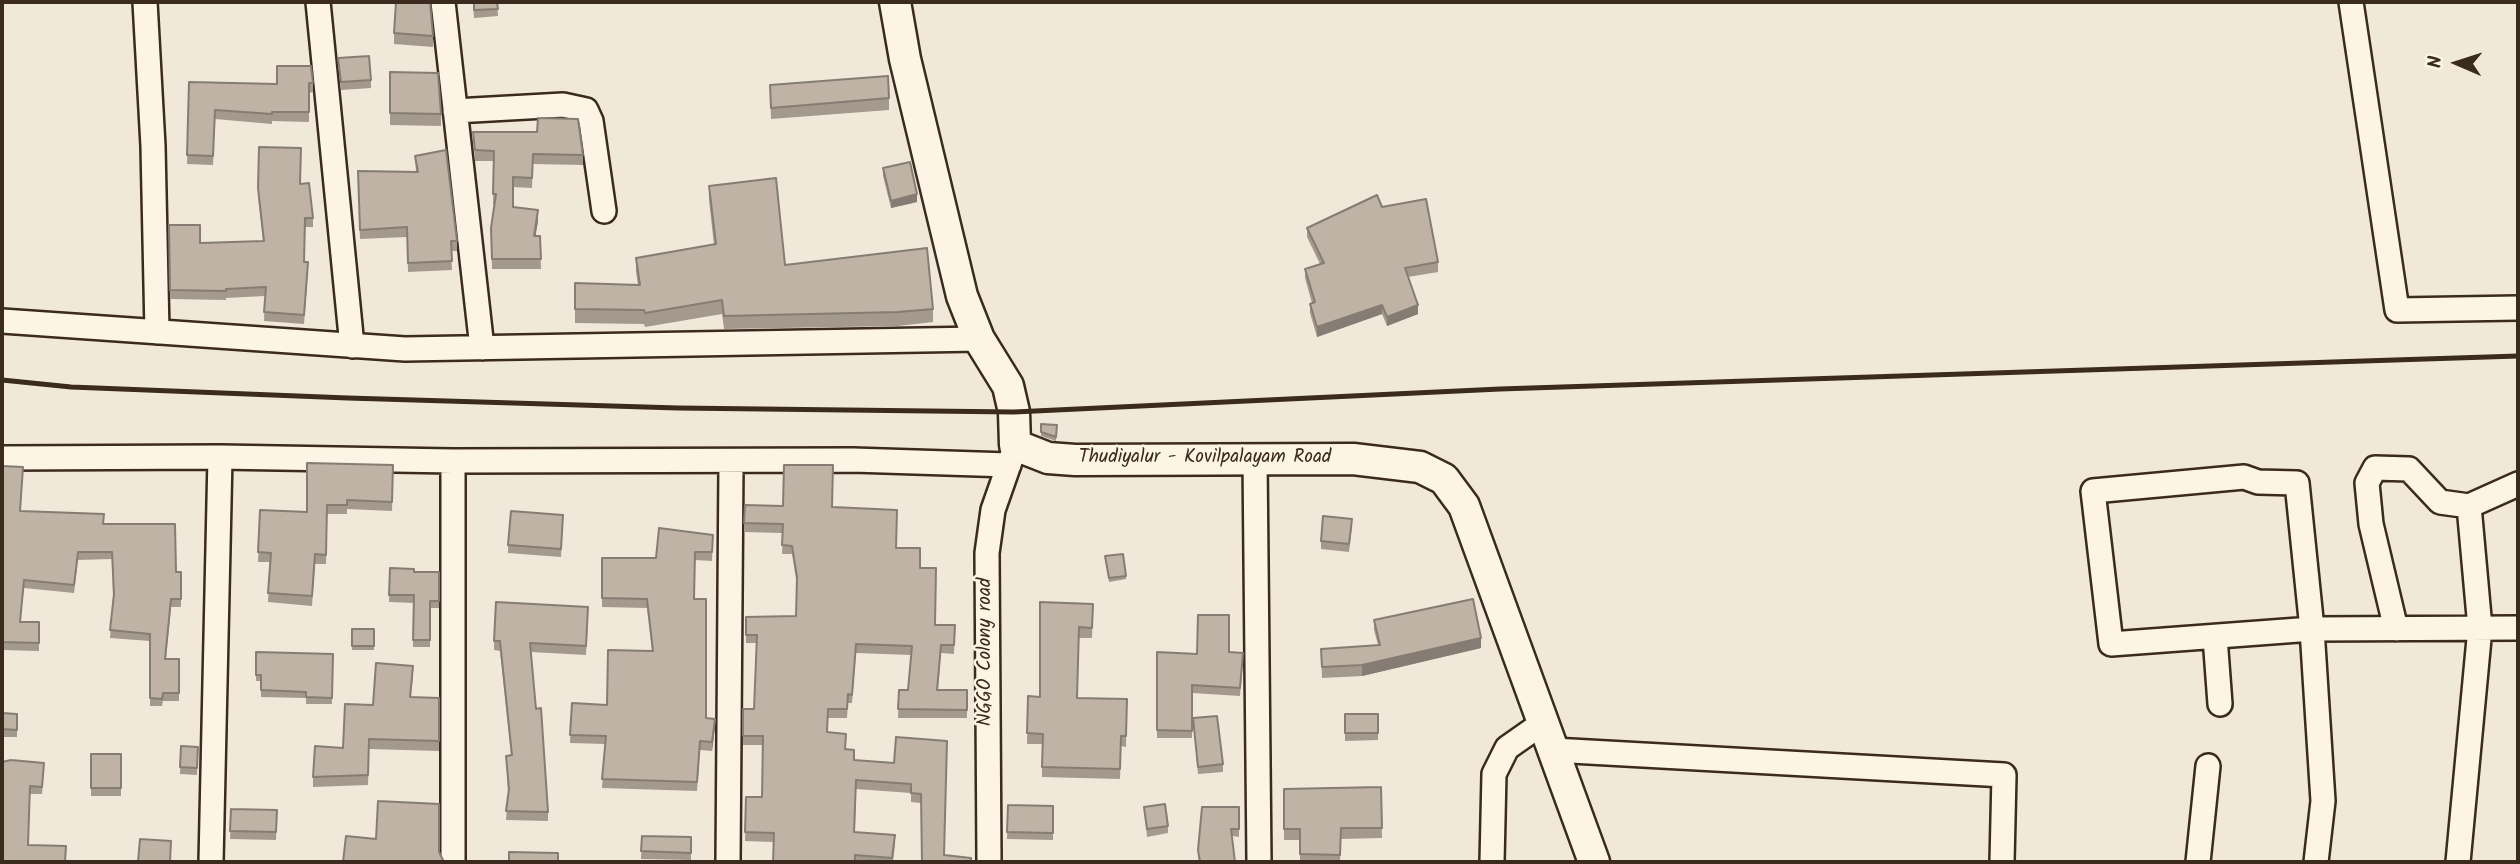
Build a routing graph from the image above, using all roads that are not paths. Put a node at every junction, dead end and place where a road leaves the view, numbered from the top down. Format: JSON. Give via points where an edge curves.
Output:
{"nodes":[{"id":1,"x":145,"y":2,"type":"edge"},
{"id":2,"x":318,"y":2,"type":"edge"},
{"id":3,"x":443,"y":2,"type":"edge"},
{"id":4,"x":895,"y":2,"type":"edge"},
{"id":5,"x":2351,"y":2,"type":"edge"},
{"id":6,"x":455,"y":111,"type":"junction"},
{"id":7,"x":604,"y":211,"type":"dead end"},
{"id":8,"x":2518,"y":308,"type":"edge"},
{"id":9,"x":2,"y":321,"type":"edge"},
{"id":10,"x":157,"y":332,"type":"junction"},
{"id":11,"x":979,"y":339,"type":"junction"},
{"id":12,"x":352,"y":346,"type":"junction"},
{"id":13,"x":482,"y":348,"type":"junction"},
{"id":14,"x":1012,"y":455,"type":"junction"},
{"id":15,"x":220,"y":457,"type":"junction"},
{"id":16,"x":2,"y":458,"type":"edge"},
{"id":17,"x":1255,"y":459,"type":"junction"},
{"id":18,"x":453,"y":461,"type":"junction"},
{"id":19,"x":731,"y":463,"type":"junction"},
{"id":20,"x":2518,"y":484,"type":"edge"},
{"id":21,"x":2469,"y":506,"type":"junction"},
{"id":22,"x":2480,"y":628,"type":"junction"},
{"id":23,"x":2518,"y":628,"type":"edge"},
{"id":24,"x":2312,"y":629,"type":"junction"},
{"id":25,"x":2396,"y":629,"type":"junction"},
{"id":26,"x":2215,"y":636,"type":"junction"},
{"id":27,"x":2220,"y":704,"type":"dead end"},
{"id":28,"x":1544,"y":722,"type":"junction"},
{"id":29,"x":1553,"y":750,"type":"junction"},
{"id":30,"x":2208,"y":766,"type":"dead end"},
{"id":31,"x":211,"y":862,"type":"edge"},
{"id":32,"x":453,"y":862,"type":"edge"},
{"id":33,"x":728,"y":862,"type":"edge"},
{"id":34,"x":989,"y":862,"type":"edge"},
{"id":35,"x":1259,"y":862,"type":"edge"},
{"id":36,"x":1492,"y":862,"type":"edge"},
{"id":37,"x":1594,"y":862,"type":"edge"},
{"id":38,"x":2002,"y":862,"type":"edge"},
{"id":39,"x":2198,"y":862,"type":"edge"},
{"id":40,"x":2316,"y":862,"type":"edge"},
{"id":41,"x":2458,"y":862,"type":"edge"}],
"edges":[{"from":1,"to":10,"type":"street"},
{"from":2,"to":12,"type":"street"},
{"from":3,"to":6,"type":"street"},
{"from":4,"to":11,"type":"main road","via":[[962,296]]},
{"from":5,"to":8,"type":"street","via":[[2397,310]]},
{"from":6,"to":7,"type":"street","via":[[563,105],[586,110]]},
{"from":6,"to":13,"type":"street"},
{"from":9,"to":10,"type":"street"},
{"from":10,"to":12,"type":"street"},
{"from":11,"to":13,"type":"street"},
{"from":11,"to":14,"type":"main road","via":[[1009,386],[1014,412]]},
{"from":12,"to":13,"type":"street"},
{"from":14,"to":17,"type":"main road","name":"Thudiyalur - Kovilpalayam Road","via":[[1075,460]]},
{"from":14,"to":19,"type":"street"},
{"from":14,"to":34,"type":"street","name":"NGGO Colony road","via":[[993,510],[987,553]]},
{"from":15,"to":16,"type":"street"},
{"from":15,"to":18,"type":"street"},
{"from":15,"to":31,"type":"street"},
{"from":17,"to":28,"type":"main road","name":"Thudiyalur - Kovilpalayam Road","via":[[1397,463],[1420,467],[1444,479],[1465,506]]},
{"from":17,"to":35,"type":"street"},
{"from":18,"to":19,"type":"street"},
{"from":18,"to":32,"type":"street"},
{"from":19,"to":33,"type":"street"},
{"from":20,"to":21,"type":"street"},
{"from":21,"to":22,"type":"street"},
{"from":21,"to":25,"type":"street","via":[[2440,502],[2409,469],[2375,468],[2367,484],[2371,524]]},
{"from":22,"to":23,"type":"street"},
{"from":22,"to":25,"type":"street"},
{"from":22,"to":41,"type":"street"},
{"from":24,"to":25,"type":"street"},
{"from":24,"to":26,"type":"street"},
{"from":24,"to":26,"type":"street","via":[[2297,483],[2244,477],[2093,491],[2111,644]]},
{"from":24,"to":40,"type":"street","via":[[2323,801]]},
{"from":26,"to":27,"type":"street"},
{"from":28,"to":29,"type":"main road","name":"Thudiyalur - Kovilpalayam Road"},
{"from":28,"to":36,"type":"street","via":[[1507,748],[1494,774]]},
{"from":29,"to":37,"type":"main road","name":"Thudiyalur - Kovilpalayam Road"},
{"from":29,"to":38,"type":"street","via":[[2004,775]]},
{"from":30,"to":39,"type":"street"}]}
